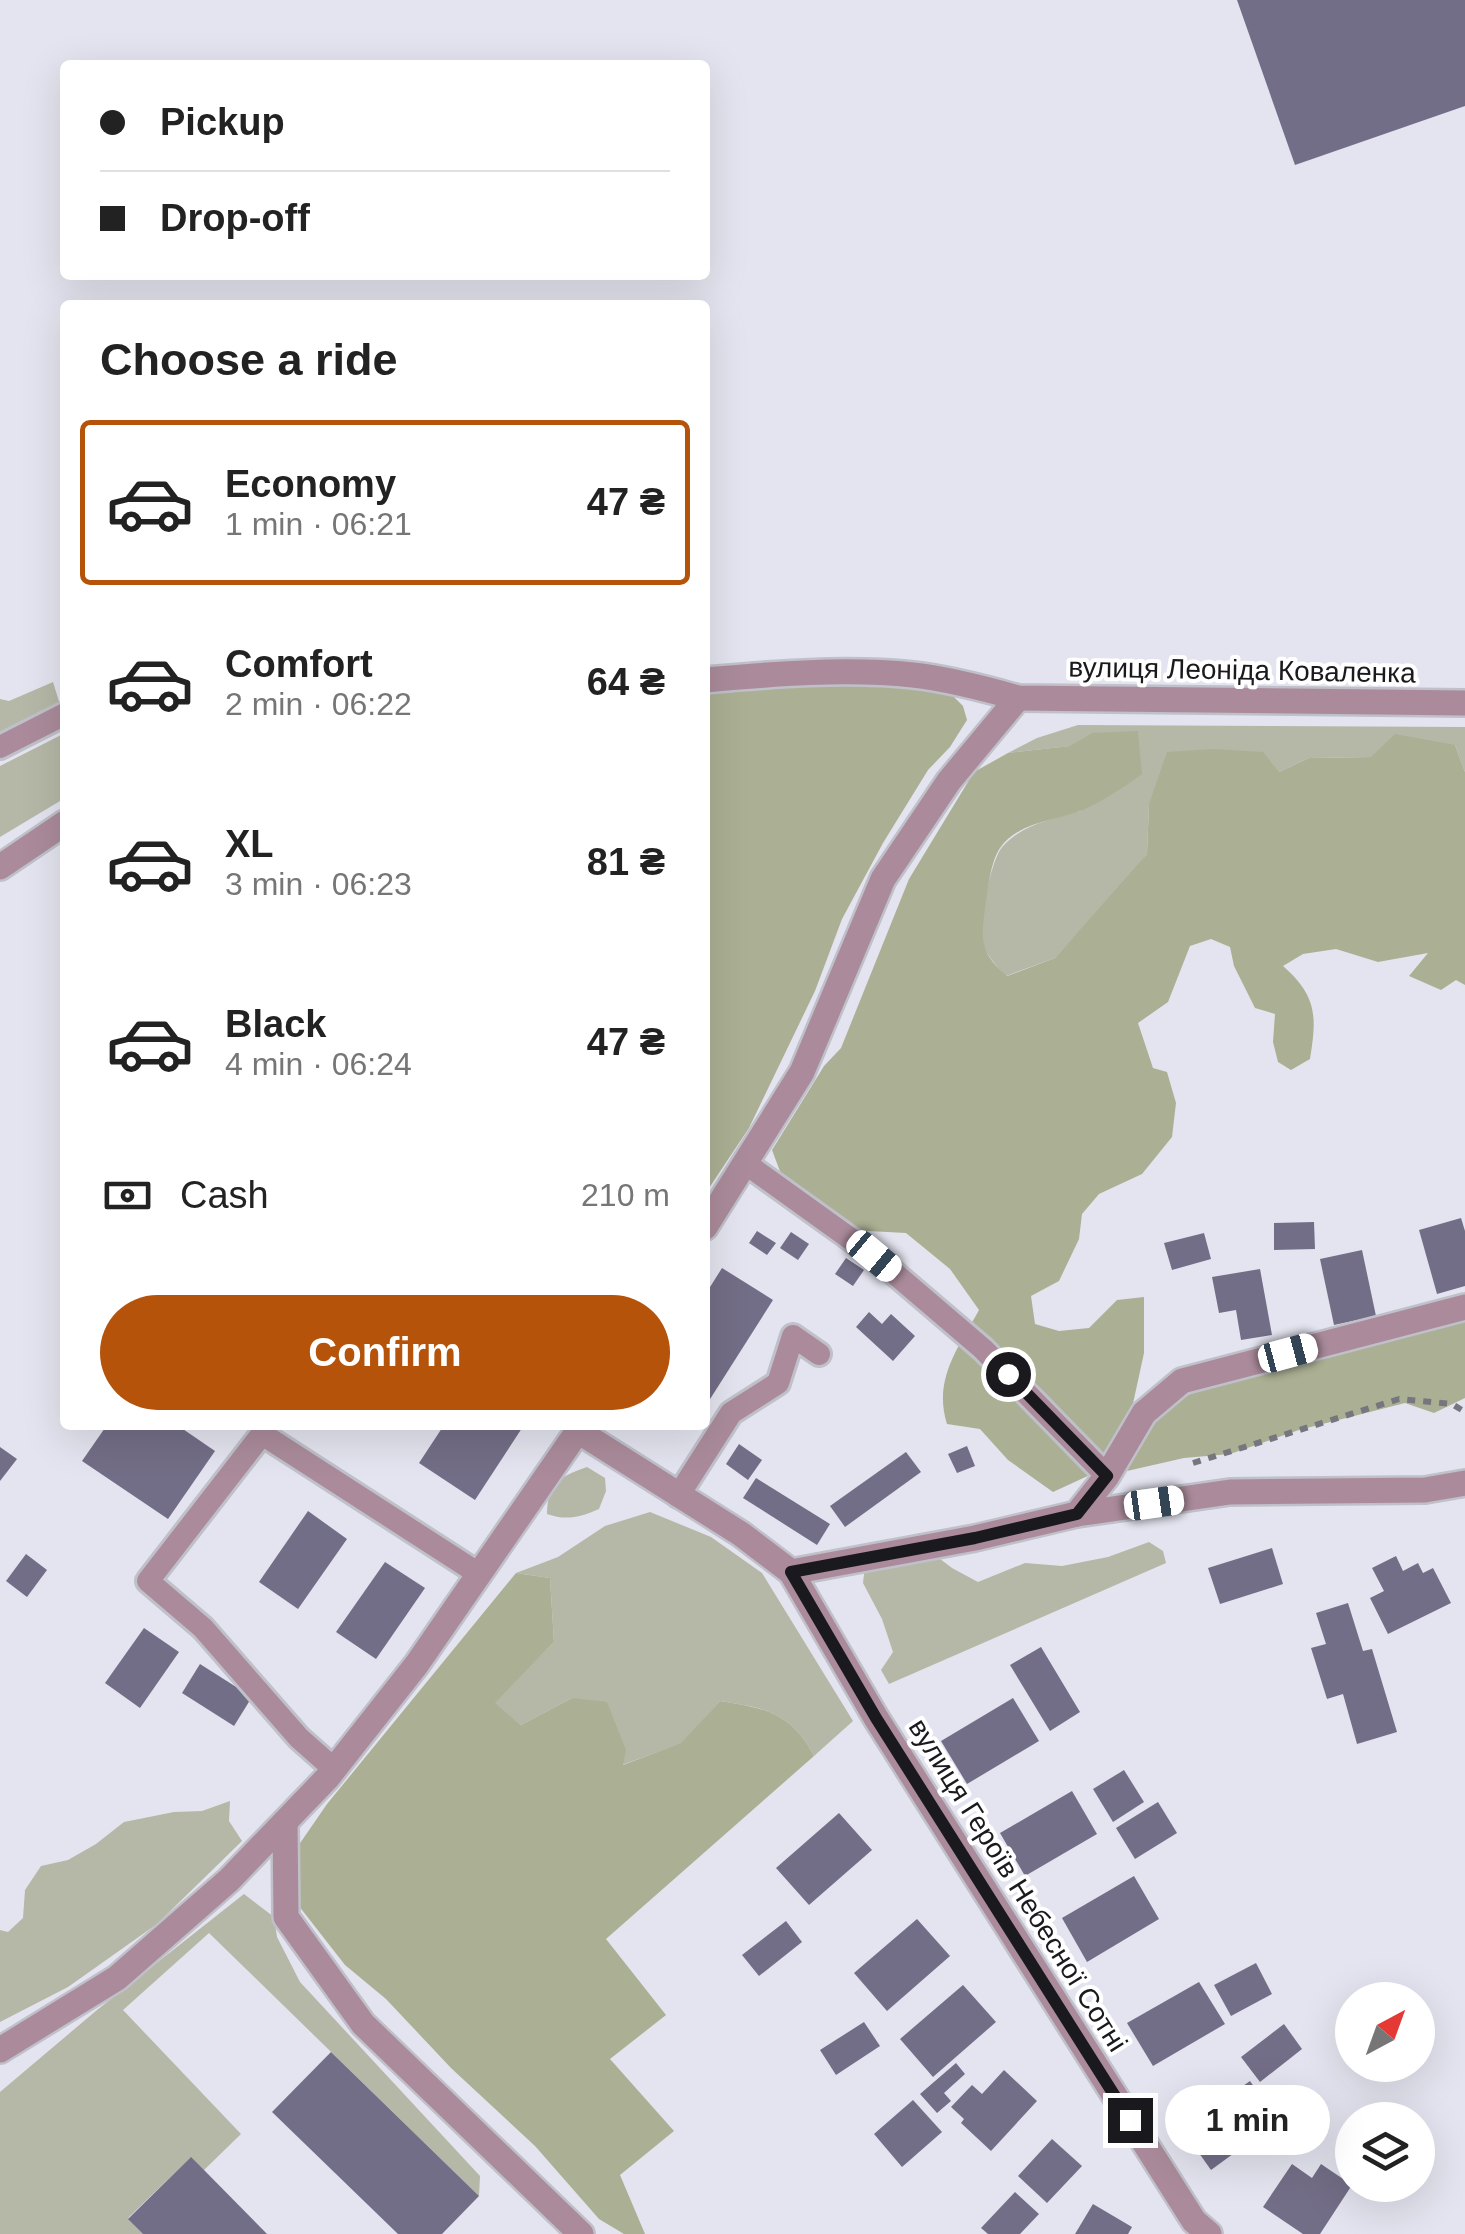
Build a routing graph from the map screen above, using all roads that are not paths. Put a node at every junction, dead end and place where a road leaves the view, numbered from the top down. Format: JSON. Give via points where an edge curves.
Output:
{"nodes":[{"id":1,"x":710,"y":680,"type":"edge"},
{"id":2,"x":1018,"y":698,"type":"junction"},
{"id":3,"x":1465,"y":703,"type":"edge"},
{"id":4,"x":60,"y":717,"type":"edge"},
{"id":5,"x":0,"y":747,"type":"edge"},
{"id":6,"x":60,"y":826,"type":"edge"},
{"id":7,"x":0,"y":867,"type":"edge"},
{"id":8,"x":745,"y":1163,"type":"junction"},
{"id":9,"x":710,"y":1219,"type":"edge"},
{"id":10,"x":1465,"y":1307,"type":"edge"},
{"id":11,"x":819,"y":1354,"type":"dead end"},
{"id":12,"x":579,"y":1430,"type":"edge"},
{"id":13,"x":583,"y":1430,"type":"edge"},
{"id":14,"x":1107,"y":1476,"type":"junction"},
{"id":15,"x":1465,"y":1483,"type":"edge"},
{"id":16,"x":678,"y":1496,"type":"junction"},
{"id":17,"x":1077,"y":1514,"type":"junction"},
{"id":18,"x":791,"y":1572,"type":"junction"},
{"id":19,"x":479,"y":1574,"type":"junction"},
{"id":20,"x":334,"y":1768,"type":"junction"},
{"id":21,"x":285,"y":1822,"type":"junction"},
{"id":22,"x":0,"y":2050,"type":"edge"},
{"id":23,"x":581,"y":2234,"type":"edge"},
{"id":24,"x":1208,"y":2234,"type":"edge"}],
"edges":[{"from":1,"to":2,"type":"street","name":"вулиця Леоніда Коваленка","via":[[910,675]]},
{"from":2,"to":3,"type":"street","name":"вулиця Леоніда Коваленка"},
{"from":2,"to":8,"type":"street","via":[[882,880],[802,1072]]},
{"from":4,"to":5,"type":"lane"},
{"from":6,"to":7,"type":"street"},
{"from":8,"to":9,"type":"street"},
{"from":8,"to":14,"type":"lane","via":[[874,1256],[983,1349]]},
{"from":10,"to":14,"type":"street","via":[[1182,1382],[1144,1414]]},
{"from":11,"to":16,"type":"lane","via":[[793,1336],[778,1383],[731,1413]]},
{"from":12,"to":19,"type":"street"},
{"from":13,"to":16,"type":"street"},
{"from":14,"to":17,"type":"street"},
{"from":15,"to":17,"type":"street","via":[[1424,1490],[1230,1492]]},
{"from":16,"to":18,"type":"street"},
{"from":17,"to":18,"type":"street"},
{"from":18,"to":24,"type":"street","name":"вулиця Героїв Небесної Сотні","via":[[876,1718]]},
{"from":19,"to":20,"type":"street"},
{"from":19,"to":20,"type":"lane","via":[[262,1434],[148,1581],[203,1628],[299,1738]]},
{"from":20,"to":21,"type":"street"},
{"from":21,"to":22,"type":"street","via":[[117,1978]]},
{"from":21,"to":23,"type":"street","via":[[286,1917],[363,2024]]}]}
